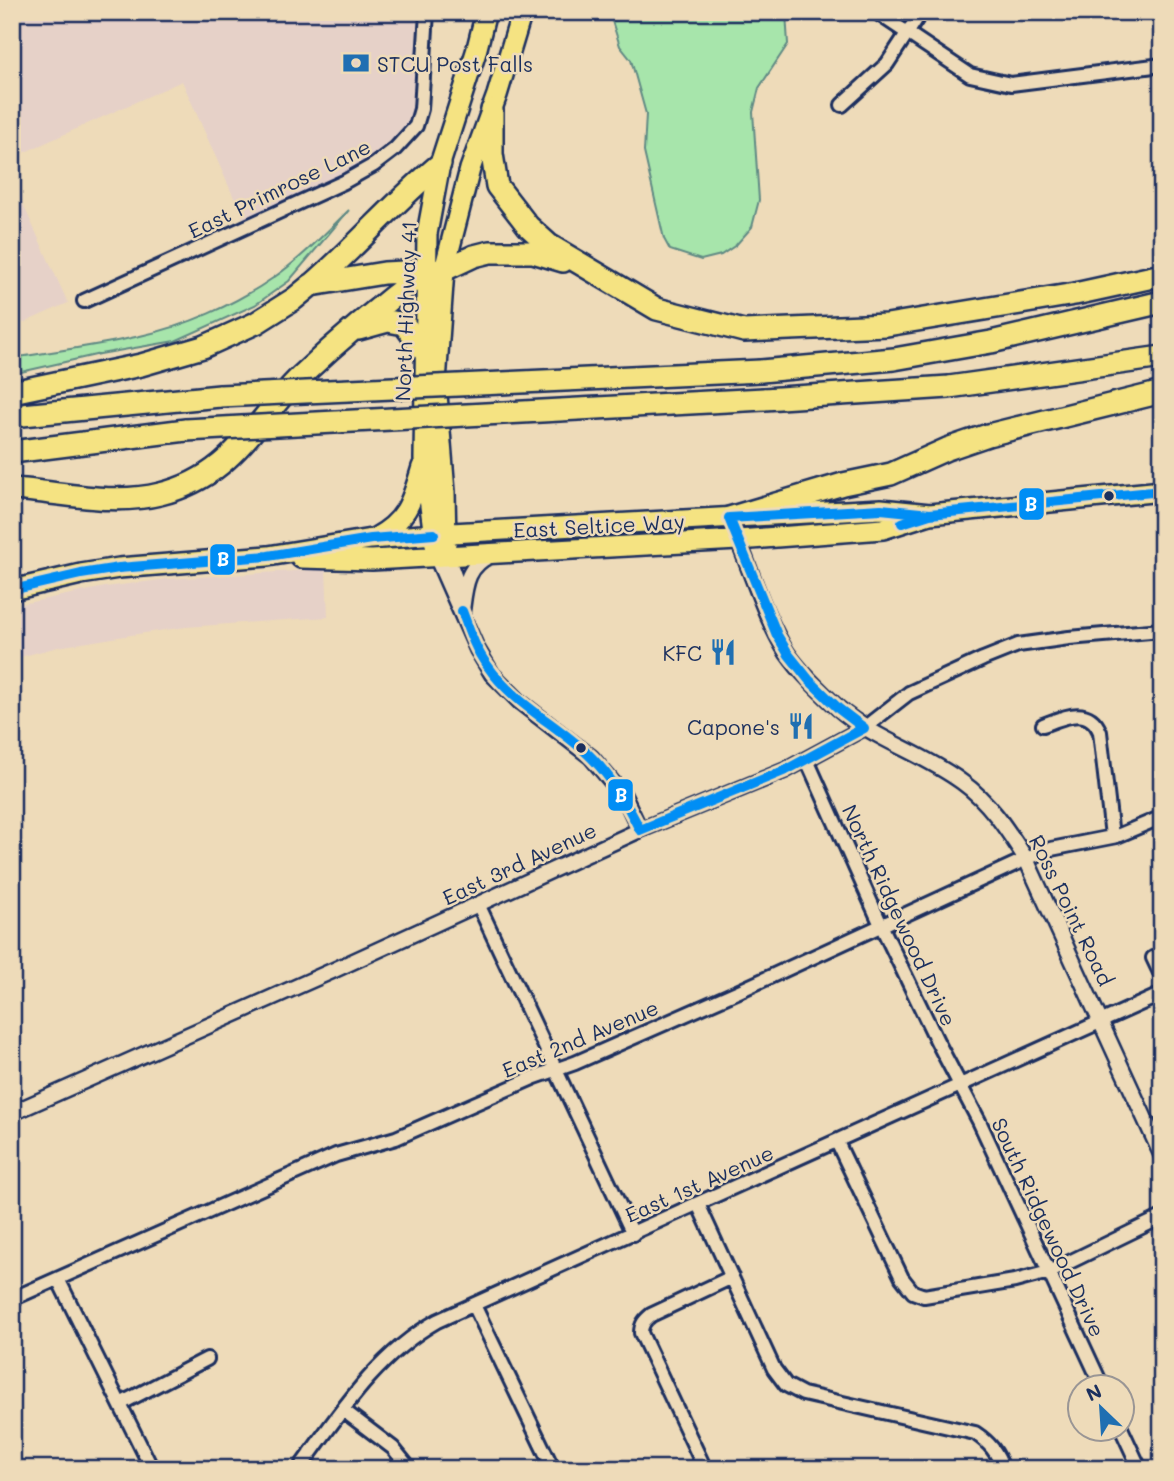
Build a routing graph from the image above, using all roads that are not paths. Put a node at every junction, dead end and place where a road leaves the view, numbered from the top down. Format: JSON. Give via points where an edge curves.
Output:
{"nodes":[{"id":1,"x":427,"y":12,"type":"edge"},
{"id":2,"x":486,"y":12,"type":"edge"},
{"id":3,"x":522,"y":12,"type":"edge"},
{"id":4,"x":876,"y":12,"type":"edge"},
{"id":5,"x":921,"y":12,"type":"edge"},
{"id":6,"x":907,"y":34,"type":"junction"},
{"id":7,"x":1162,"y":65,"type":"edge"},
{"id":8,"x":842,"y":105,"type":"dead end"},
{"id":9,"x":492,"y":110,"type":"junction"},
{"id":10,"x":440,"y":164,"type":"junction"},
{"id":11,"x":589,"y":268,"type":"junction"},
{"id":12,"x":435,"y":270,"type":"junction"},
{"id":13,"x":1162,"y":275,"type":"edge"},
{"id":14,"x":311,"y":285,"type":"junction"},
{"id":15,"x":84,"y":301,"type":"dead end"},
{"id":16,"x":1162,"y":302,"type":"edge"},
{"id":17,"x":350,"y":332,"type":"junction"},
{"id":18,"x":424,"y":351,"type":"junction"},
{"id":19,"x":1162,"y":357,"type":"edge"},
{"id":20,"x":12,"y":392,"type":"edge"},
{"id":21,"x":1162,"y":392,"type":"edge"},
{"id":22,"x":12,"y":416,"type":"edge"},
{"id":23,"x":12,"y":452,"type":"edge"},
{"id":24,"x":424,"y":459,"type":"junction"},
{"id":25,"x":12,"y":489,"type":"edge"},
{"id":26,"x":1162,"y":491,"type":"edge"},
{"id":27,"x":446,"y":492,"type":"junction"},
{"id":28,"x":930,"y":514,"type":"junction"},
{"id":29,"x":729,"y":518,"type":"junction"},
{"id":30,"x":493,"y":530,"type":"junction"},
{"id":31,"x":439,"y":534,"type":"junction"},
{"id":32,"x":371,"y":539,"type":"junction"},
{"id":33,"x":738,"y":540,"type":"junction"},
{"id":34,"x":558,"y":550,"type":"junction"},
{"id":35,"x":496,"y":553,"type":"junction"},
{"id":36,"x":268,"y":556,"type":"junction"},
{"id":37,"x":441,"y":556,"type":"junction"},
{"id":38,"x":12,"y":590,"type":"edge"},
{"id":39,"x":462,"y":611,"type":"junction"},
{"id":40,"x":1162,"y":630,"type":"edge"},
{"id":41,"x":1042,"y":725,"type":"dead end"},
{"id":42,"x":864,"y":728,"type":"junction"},
{"id":43,"x":807,"y":760,"type":"junction"},
{"id":44,"x":1162,"y":817,"type":"edge"},
{"id":45,"x":640,"y":830,"type":"junction"},
{"id":46,"x":1112,"y":836,"type":"junction"},
{"id":47,"x":1026,"y":859,"type":"junction"},
{"id":48,"x":478,"y":904,"type":"junction"},
{"id":49,"x":881,"y":925,"type":"junction"},
{"id":50,"x":1162,"y":954,"type":"edge"},
{"id":51,"x":1162,"y":977,"type":"edge"},
{"id":52,"x":1162,"y":994,"type":"edge"},
{"id":53,"x":1100,"y":1022,"type":"junction"},
{"id":54,"x":556,"y":1070,"type":"junction"},
{"id":55,"x":960,"y":1084,"type":"junction"},
{"id":56,"x":12,"y":1113,"type":"edge"},
{"id":57,"x":836,"y":1142,"type":"junction"},
{"id":58,"x":1162,"y":1156,"type":"edge"},
{"id":59,"x":698,"y":1204,"type":"junction"},
{"id":60,"x":1162,"y":1217,"type":"edge"},
{"id":61,"x":633,"y":1234,"type":"junction"},
{"id":62,"x":1049,"y":1272,"type":"junction"},
{"id":63,"x":732,"y":1277,"type":"junction"},
{"id":64,"x":58,"y":1279,"type":"junction"},
{"id":65,"x":12,"y":1299,"type":"edge"},
{"id":66,"x":474,"y":1304,"type":"junction"},
{"id":67,"x":207,"y":1359,"type":"dead end"},
{"id":68,"x":1095,"y":1372,"type":"edge"},
{"id":69,"x":120,"y":1404,"type":"junction"},
{"id":70,"x":343,"y":1410,"type":"junction"},
{"id":71,"x":1127,"y":1442,"type":"edge"},
{"id":72,"x":152,"y":1469,"type":"edge"},
{"id":73,"x":299,"y":1469,"type":"edge"},
{"id":74,"x":410,"y":1469,"type":"edge"},
{"id":75,"x":553,"y":1469,"type":"edge"},
{"id":76,"x":705,"y":1469,"type":"edge"},
{"id":77,"x":1003,"y":1469,"type":"edge"},
{"id":78,"x":1140,"y":1469,"type":"edge"}],
"edges":[{"from":1,"to":15,"type":"street","name":"East Primrose Lane","via":[[419,118],[396,149],[344,183]]},
{"from":2,"to":10,"type":"main road","name":"North Highway 41"},
{"from":3,"to":9,"type":"main road","name":"North Highway 41"},
{"from":4,"to":6,"type":"street"},
{"from":5,"to":6,"type":"street"},
{"from":6,"to":7,"type":"street","via":[[970,75],[1010,84]]},
{"from":6,"to":8,"type":"street","via":[[878,74]]},
{"from":9,"to":11,"type":"highway","via":[[497,186],[549,245]]},
{"from":9,"to":12,"type":"main road","name":"North Highway 41"},
{"from":10,"to":12,"type":"main road","name":"North Highway 41","via":[[427,234]]},
{"from":10,"to":14,"type":"highway"},
{"from":11,"to":12,"type":"highway","via":[[533,252],[490,252]]},
{"from":11,"to":13,"type":"highway","via":[[657,309],[744,331],[887,325]]},
{"from":12,"to":14,"type":"highway"},
{"from":12,"to":17,"type":"highway"},
{"from":12,"to":18,"type":"main road","name":"North Highway 41"},
{"from":12,"to":27,"type":"main road","name":"North Highway 41","via":[[436,382]]},
{"from":14,"to":20,"type":"highway","via":[[256,323],[203,347]]},
{"from":16,"to":22,"type":"highway","bridge":true,"via":[[991,342],[894,359],[761,371],[220,396]]},
{"from":17,"to":18,"type":"highway","via":[[388,321],[404,324]]},
{"from":17,"to":25,"type":"highway","via":[[298,379],[220,468],[184,487],[123,500]]},
{"from":18,"to":24,"type":"main road","name":"North Highway 41"},
{"from":19,"to":23,"type":"highway","bridge":true,"via":[[949,387],[186,430]]},
{"from":21,"to":29,"type":"highway","via":[[988,435],[891,474]]},
{"from":24,"to":31,"type":"main road","name":"North Highway 41"},
{"from":24,"to":32,"type":"main road","via":[[405,514]]},
{"from":26,"to":28,"type":"main road","name":"East Seltice Way"},
{"from":27,"to":30,"type":"main road","via":[[466,524]]},
{"from":27,"to":31,"type":"main road","name":"North Highway 41"},
{"from":28,"to":29,"type":"main road","name":"East Seltice Way","via":[[881,509]]},
{"from":28,"to":33,"type":"main road","name":"East Seltice Way","via":[[883,529]]},
{"from":29,"to":30,"type":"main road","name":"East Seltice Way"},
{"from":29,"to":33,"type":"main road","name":"Ross Point Road"},
{"from":29,"to":34,"type":"main road","via":[[713,529],[624,536]]},
{"from":30,"to":31,"type":"main road","name":"East Seltice Way"},
{"from":31,"to":32,"type":"main road","name":"East Seltice Way"},
{"from":31,"to":37,"type":"main road"},
{"from":32,"to":36,"type":"main road","name":"East Seltice Way"},
{"from":33,"to":34,"type":"main road","name":"East Seltice Way"},
{"from":33,"to":42,"type":"street","name":"Ross Point Road","via":[[789,655],[809,680]]},
{"from":34,"to":35,"type":"main road","name":"East Seltice Way"},
{"from":35,"to":37,"type":"main road","name":"East Seltice Way"},
{"from":35,"to":39,"type":"street","via":[[469,574]]},
{"from":36,"to":37,"type":"main road","name":"East Seltice Way","via":[[372,560]]},
{"from":36,"to":38,"type":"main road","name":"East Seltice Way","via":[[119,568]]},
{"from":37,"to":39,"type":"street","via":[[446,583]]},
{"from":39,"to":45,"type":"street","via":[[492,674],[591,757],[624,796]]},
{"from":40,"to":42,"type":"street","name":"East 3rd Avenue","via":[[1018,645],[909,693]]},
{"from":41,"to":46,"type":"street","via":[[1080,715],[1097,724]]},
{"from":42,"to":43,"type":"street","name":"East 3rd Avenue"},
{"from":42,"to":47,"type":"street","name":"Ross Point Road","via":[[963,782],[997,814]]},
{"from":43,"to":45,"type":"street","name":"East 3rd Avenue"},
{"from":43,"to":49,"type":"street","name":"North Ridgewood Drive"},
{"from":44,"to":46,"type":"street","name":"East 2nd Avenue"},
{"from":45,"to":48,"type":"street","name":"East 3rd Avenue"},
{"from":46,"to":47,"type":"street","name":"East 2nd Avenue"},
{"from":47,"to":49,"type":"street","name":"East 2nd Avenue"},
{"from":47,"to":53,"type":"street","name":"Ross Point Road"},
{"from":48,"to":54,"type":"street"},
{"from":48,"to":56,"type":"street","name":"East 3rd Avenue"},
{"from":49,"to":54,"type":"street","name":"East 2nd Avenue"},
{"from":49,"to":55,"type":"street","name":"North Ridgewood Drive"},
{"from":50,"to":51,"type":"street","via":[[1153,958]]},
{"from":52,"to":53,"type":"street","name":"East 1st Avenue"},
{"from":53,"to":55,"type":"street","name":"East 1st Avenue"},
{"from":53,"to":58,"type":"street","name":"Ross Point Road"},
{"from":54,"to":61,"type":"street"},
{"from":54,"to":64,"type":"street","name":"East 2nd Avenue","via":[[396,1138],[336,1155]]},
{"from":55,"to":57,"type":"street","name":"East 1st Avenue"},
{"from":55,"to":62,"type":"street","name":"South Ridgewood Drive"},
{"from":57,"to":59,"type":"street","name":"East 1st Avenue"},
{"from":57,"to":62,"type":"street","via":[[913,1292],[924,1296]]},
{"from":59,"to":61,"type":"street","name":"East 1st Avenue"},
{"from":59,"to":63,"type":"street"},
{"from":60,"to":62,"type":"street"},
{"from":61,"to":66,"type":"street","name":"East 1st Avenue"},
{"from":62,"to":68,"type":"street","name":"South Ridgewood Drive"},
{"from":63,"to":76,"type":"street","via":[[652,1314],[641,1328]]},
{"from":63,"to":77,"type":"street","via":[[786,1385],[812,1396],[968,1430],[988,1441]]},
{"from":64,"to":65,"type":"street","name":"East 2nd Avenue"},
{"from":64,"to":69,"type":"street"},
{"from":66,"to":70,"type":"street","name":"East 1st Avenue","via":[[402,1344]]},
{"from":66,"to":75,"type":"street"},
{"from":67,"to":69,"type":"street"},
{"from":69,"to":72,"type":"street"},
{"from":70,"to":73,"type":"street","name":"East 1st Avenue"},
{"from":70,"to":74,"type":"street","via":[[393,1448]]},
{"from":71,"to":78,"type":"street"}]}
